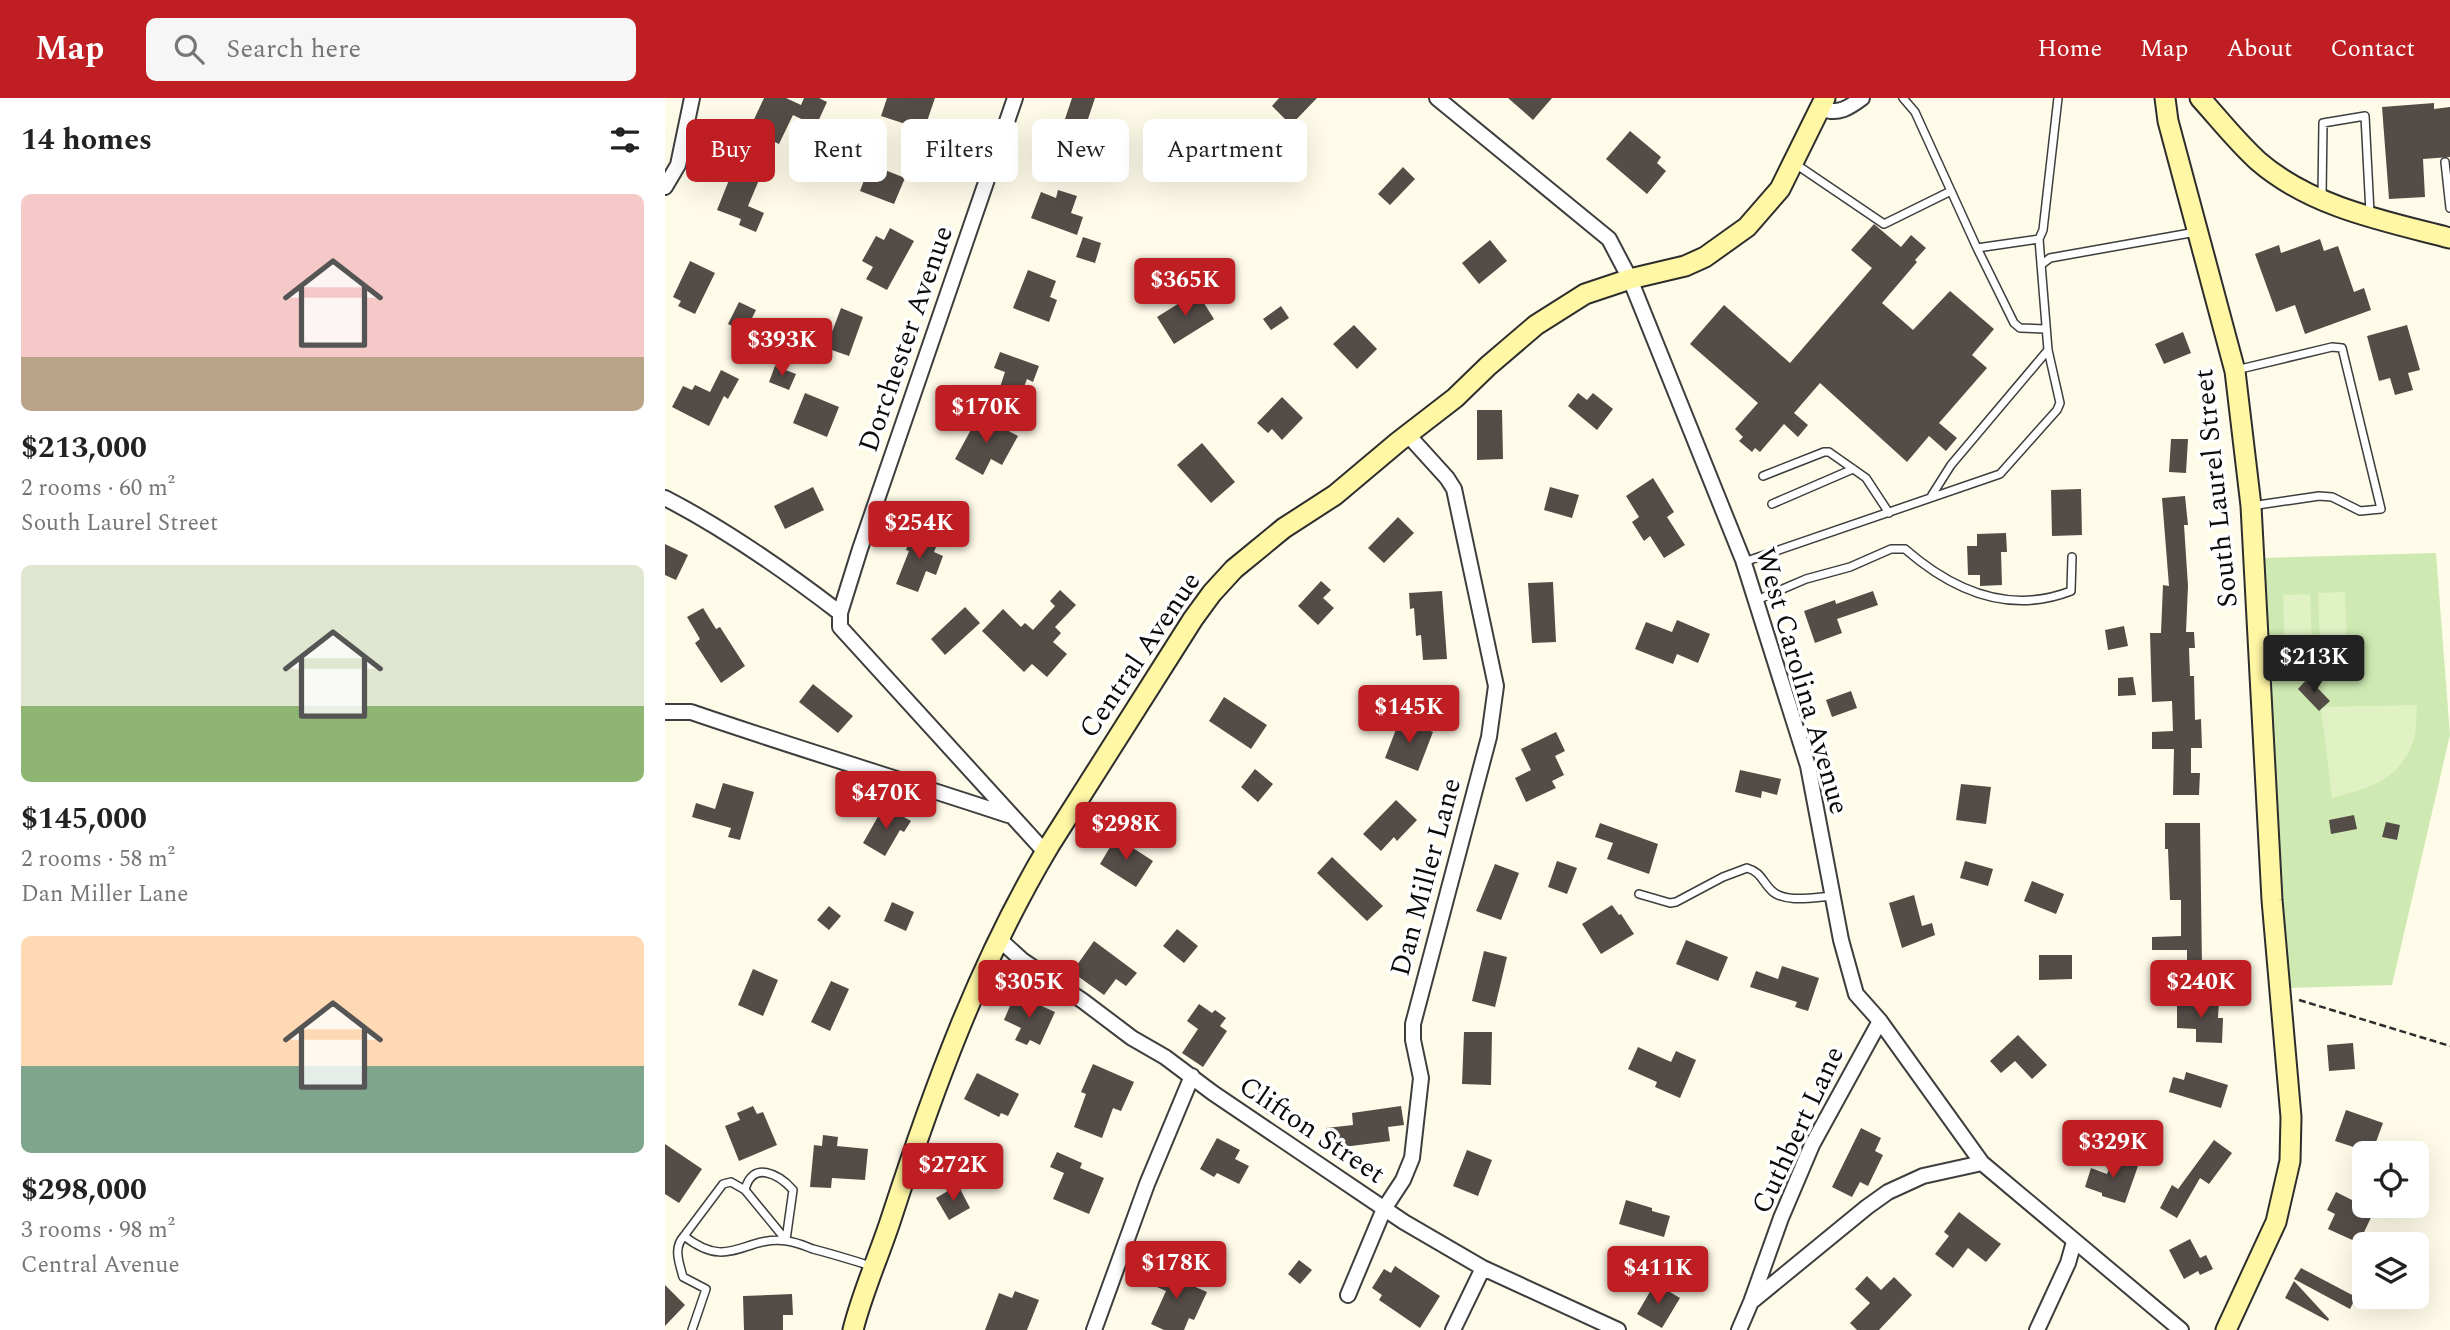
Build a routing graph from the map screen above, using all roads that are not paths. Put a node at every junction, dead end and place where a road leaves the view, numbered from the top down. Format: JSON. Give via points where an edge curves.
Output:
{"nodes":[{"id":1,"x":692,"y":98,"type":"edge"},
{"id":2,"x":1015,"y":98,"type":"edge"},
{"id":3,"x":1437,"y":98,"type":"edge"},
{"id":4,"x":1862,"y":98,"type":"edge"},
{"id":5,"x":1903,"y":98,"type":"edge"},
{"id":6,"x":2058,"y":98,"type":"edge"},
{"id":7,"x":2165,"y":98,"type":"edge"},
{"id":8,"x":2200,"y":98,"type":"edge"},
{"id":9,"x":1824,"y":103,"type":"edge"},
{"id":10,"x":1794,"y":162,"type":"junction"},
{"id":11,"x":2445,"y":162,"type":"dead end"},
{"id":12,"x":665,"y":187,"type":"edge"},
{"id":13,"x":1951,"y":191,"type":"junction"},
{"id":14,"x":2322,"y":199,"type":"junction"},
{"id":15,"x":2450,"y":208,"type":"edge"},
{"id":16,"x":2370,"y":218,"type":"junction"},
{"id":17,"x":2198,"y":232,"type":"junction"},
{"id":18,"x":2450,"y":237,"type":"edge"},
{"id":19,"x":2039,"y":239,"type":"junction"},
{"id":20,"x":1977,"y":248,"type":"junction"},
{"id":21,"x":2041,"y":265,"type":"junction"},
{"id":22,"x":1630,"y":279,"type":"junction"},
{"id":23,"x":2046,"y":329,"type":"junction"},
{"id":24,"x":2048,"y":351,"type":"junction"},
{"id":25,"x":2235,"y":371,"type":"junction"},
{"id":26,"x":1408,"y":435,"type":"junction"},
{"id":27,"x":1853,"y":469,"type":"junction"},
{"id":28,"x":1763,"y":476,"type":"dead end"},
{"id":29,"x":1932,"y":496,"type":"junction"},
{"id":30,"x":665,"y":498,"type":"edge"},
{"id":31,"x":1772,"y":504,"type":"dead end"},
{"id":32,"x":2251,"y":506,"type":"junction"},
{"id":33,"x":1889,"y":513,"type":"junction"},
{"id":34,"x":2072,"y":557,"type":"dead end"},
{"id":35,"x":1744,"y":562,"type":"junction"},
{"id":36,"x":1757,"y":600,"type":"junction"},
{"id":37,"x":840,"y":612,"type":"junction"},
{"id":38,"x":665,"y":712,"type":"edge"},
{"id":39,"x":1011,"y":816,"type":"junction"},
{"id":40,"x":1045,"y":852,"type":"junction"},
{"id":41,"x":1639,"y":894,"type":"dead end"},
{"id":42,"x":1833,"y":896,"type":"junction"},
{"id":43,"x":999,"y":939,"type":"junction"},
{"id":44,"x":1880,"y":1021,"type":"junction"},
{"id":45,"x":1192,"y":1076,"type":"junction"},
{"id":46,"x":1982,"y":1163,"type":"junction"},
{"id":47,"x":745,"y":1190,"type":"junction"},
{"id":48,"x":1384,"y":1209,"type":"junction"},
{"id":49,"x":684,"y":1236,"type":"junction"},
{"id":50,"x":786,"y":1240,"type":"junction"},
{"id":51,"x":2074,"y":1242,"type":"junction"},
{"id":52,"x":875,"y":1267,"type":"junction"},
{"id":53,"x":1483,"y":1268,"type":"junction"},
{"id":54,"x":1348,"y":1295,"type":"dead end"},
{"id":55,"x":1751,"y":1302,"type":"junction"},
{"id":56,"x":692,"y":1330,"type":"edge"},
{"id":57,"x":853,"y":1330,"type":"edge"},
{"id":58,"x":1094,"y":1330,"type":"edge"},
{"id":59,"x":1453,"y":1330,"type":"edge"},
{"id":60,"x":1618,"y":1330,"type":"edge"},
{"id":61,"x":1739,"y":1330,"type":"edge"},
{"id":62,"x":2037,"y":1330,"type":"edge"},
{"id":63,"x":2181,"y":1330,"type":"edge"},
{"id":64,"x":2226,"y":1330,"type":"edge"}],
"edges":[{"from":1,"to":12,"type":"street","via":[[678,165]]},
{"from":2,"to":37,"type":"street","name":"Dorchester Avenue"},
{"from":3,"to":22,"type":"street","name":"West Carolina Avenue","via":[[1609,239]]},
{"from":4,"to":9,"type":"street","via":[[1840,111],[1828,112]]},
{"from":5,"to":13,"type":"lane","via":[[1915,112]]},
{"from":6,"to":19,"type":"lane"},
{"from":7,"to":17,"type":"street","name":"South Laurel Street"},
{"from":8,"to":14,"type":"street","via":[[2257,160]]},
{"from":9,"to":10,"type":"street","name":"Central Avenue"},
{"from":10,"to":13,"type":"lane","via":[[1884,225]]},
{"from":10,"to":22,"type":"street","name":"Central Avenue","via":[[1764,209],[1727,244],[1685,266]]},
{"from":11,"to":15,"type":"lane"},
{"from":13,"to":20,"type":"lane"},
{"from":14,"to":16,"type":"street"},
{"from":14,"to":16,"type":"lane","via":[[2323,123],[2365,116]]},
{"from":16,"to":18,"type":"street"},
{"from":17,"to":21,"type":"lane","via":[[2050,258]]},
{"from":17,"to":25,"type":"street","name":"South Laurel Street"},
{"from":19,"to":20,"type":"lane"},
{"from":19,"to":21,"type":"lane"},
{"from":20,"to":23,"type":"lane","via":[[2014,323],[2021,328]]},
{"from":21,"to":23,"type":"lane"},
{"from":22,"to":26,"type":"street","name":"Central Avenue","via":[[1585,294],[1536,325]]},
{"from":22,"to":35,"type":"street","name":"West Carolina Avenue"},
{"from":23,"to":24,"type":"lane"},
{"from":24,"to":29,"type":"lane","via":[[1951,465]]},
{"from":24,"to":29,"type":"lane","via":[[2060,403],[2057,410],[2000,474]]},
{"from":25,"to":32,"type":"street","name":"South Laurel Street"},
{"from":25,"to":32,"type":"lane","via":[[2342,348],[2381,509],[2360,511],[2332,496]]},
{"from":26,"to":40,"type":"street","name":"Central Avenue","via":[[1335,495],[1284,528],[1212,593]]},
{"from":26,"to":48,"type":"street","name":"Dan Miller Lane","via":[[1454,489],[1496,686],[1489,737],[1413,1024],[1421,1078],[1412,1158]]},
{"from":27,"to":28,"type":"lane","via":[[1824,452]]},
{"from":27,"to":31,"type":"lane"},
{"from":27,"to":33,"type":"lane","via":[[1873,484]]},
{"from":29,"to":33,"type":"lane"},
{"from":30,"to":37,"type":"street","via":[[703,517]]},
{"from":32,"to":64,"type":"street","name":"South Laurel Street","via":[[2290,1150],[2276,1222]]},
{"from":33,"to":35,"type":"lane"},
{"from":34,"to":36,"type":"lane","via":[[2071,591],[2057,596],[1987,597],[1961,587],[1905,549],[1891,549]]},
{"from":35,"to":36,"type":"street","name":"West Carolina Avenue"},
{"from":36,"to":42,"type":"street","name":"West Carolina Avenue","via":[[1808,766]]},
{"from":37,"to":39,"type":"street","via":[[840,627]]},
{"from":38,"to":39,"type":"street","via":[[691,712]]},
{"from":39,"to":40,"type":"street"},
{"from":40,"to":43,"type":"street","name":"Central Avenue"},
{"from":41,"to":42,"type":"lane","via":[[1676,902],[1747,867],[1778,895]]},
{"from":42,"to":44,"type":"street","name":"West Carolina Avenue","via":[[1856,994]]},
{"from":43,"to":45,"type":"street","name":"Clifton Street","via":[[1022,960]]},
{"from":43,"to":52,"type":"street","name":"Central Avenue","via":[[941,1074]]},
{"from":44,"to":46,"type":"street","name":"West Carolina Avenue"},
{"from":44,"to":55,"type":"street","name":"Cuthbert Lane","via":[[1812,1144]]},
{"from":45,"to":48,"type":"street","name":"Clifton Street"},
{"from":45,"to":58,"type":"street"},
{"from":46,"to":51,"type":"street","name":"West Carolina Avenue"},
{"from":46,"to":55,"type":"street","via":[[1923,1176],[1888,1192]]},
{"from":47,"to":49,"type":"lane","via":[[731,1182],[723,1184]]},
{"from":47,"to":50,"type":"lane"},
{"from":47,"to":50,"type":"lane","via":[[754,1174],[769,1172],[793,1189]]},
{"from":48,"to":53,"type":"street","name":"Clifton Street"},
{"from":48,"to":54,"type":"street","name":"Dan Miller Lane"},
{"from":49,"to":50,"type":"lane","via":[[711,1252],[729,1253]]},
{"from":49,"to":56,"type":"lane","via":[[677,1255],[683,1277],[706,1289]]},
{"from":50,"to":52,"type":"lane"},
{"from":51,"to":62,"type":"street"},
{"from":51,"to":63,"type":"street","name":"West Carolina Avenue"},
{"from":52,"to":57,"type":"street","name":"Central Avenue"},
{"from":53,"to":59,"type":"street"},
{"from":53,"to":60,"type":"street","name":"Clifton Street"},
{"from":55,"to":61,"type":"street","name":"Cuthbert Lane"}]}
